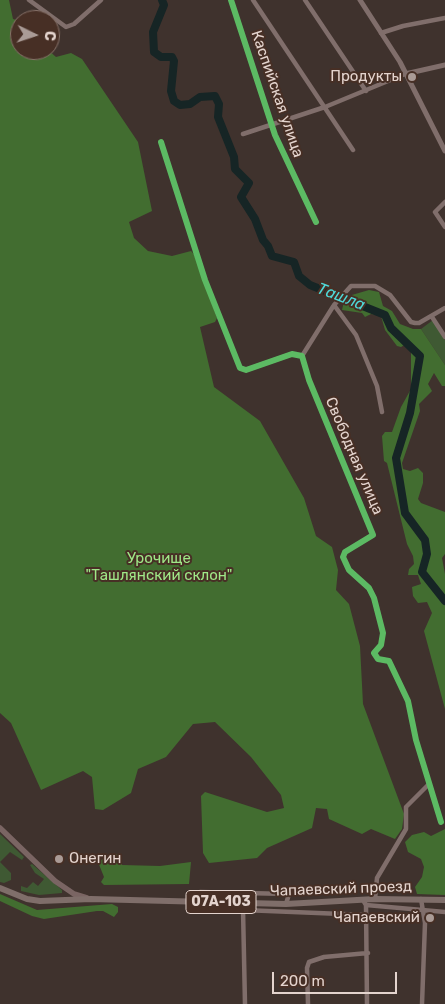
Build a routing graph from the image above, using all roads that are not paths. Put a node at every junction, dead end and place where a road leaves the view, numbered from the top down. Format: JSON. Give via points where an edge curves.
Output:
{"nodes":[{"id":1,"x":29,"y":0,"type":"edge"},
{"id":2,"x":101,"y":0,"type":"edge"},
{"id":3,"x":231,"y":0,"type":"edge"},
{"id":4,"x":253,"y":0,"type":"edge"},
{"id":5,"x":305,"y":0,"type":"edge"},
{"id":6,"x":360,"y":0,"type":"edge"},
{"id":7,"x":445,"y":18,"type":"edge"},
{"id":8,"x":381,"y":33,"type":"junction"},
{"id":9,"x":445,"y":65,"type":"edge"},
{"id":10,"x":405,"y":74,"type":"junction"},
{"id":11,"x":366,"y":91,"type":"junction"},
{"id":12,"x":325,"y":107,"type":"junction"},
{"id":13,"x":272,"y":126,"type":"junction"},
{"id":14,"x":244,"y":134,"type":"dead end"},
{"id":15,"x":161,"y":142,"type":"dead end"},
{"id":16,"x":353,"y":150,"type":"dead end"},
{"id":17,"x":445,"y":151,"type":"edge"},
{"id":18,"x":445,"y":202,"type":"edge"},
{"id":19,"x":316,"y":222,"type":"dead end"},
{"id":20,"x":445,"y":227,"type":"edge"},
{"id":21,"x":334,"y":305,"type":"junction"},
{"id":22,"x":445,"y":308,"type":"edge"},
{"id":23,"x":432,"y":317,"type":"junction"},
{"id":24,"x":445,"y":337,"type":"edge"},
{"id":25,"x":302,"y":356,"type":"junction"},
{"id":26,"x":382,"y":412,"type":"dead end"},
{"id":27,"x":429,"y":784,"type":"junction"},
{"id":28,"x":440,"y":822,"type":"dead end"},
{"id":29,"x":0,"y":828,"type":"edge"},
{"id":30,"x":0,"y":832,"type":"edge"},
{"id":31,"x":14,"y":842,"type":"junction"},
{"id":32,"x":0,"y":888,"type":"edge"},
{"id":33,"x":200,"y":892,"type":"dead end"},
{"id":34,"x":91,"y":899,"type":"junction"},
{"id":35,"x":375,"y":899,"type":"junction"},
{"id":36,"x":422,"y":899,"type":"junction"},
{"id":37,"x":445,"y":900,"type":"edge"},
{"id":38,"x":365,"y":903,"type":"junction"},
{"id":39,"x":286,"y":904,"type":"junction"},
{"id":40,"x":243,"y":906,"type":"junction"},
{"id":41,"x":424,"y":911,"type":"junction"},
{"id":42,"x":445,"y":912,"type":"edge"},
{"id":43,"x":366,"y":915,"type":"junction"},
{"id":44,"x":368,"y":953,"type":"junction"},
{"id":45,"x":245,"y":1004,"type":"edge"},
{"id":46,"x":308,"y":1004,"type":"edge"},
{"id":47,"x":367,"y":1004,"type":"edge"},
{"id":48,"x":422,"y":1004,"type":"edge"}],
"edges":[{"from":1,"to":2,"type":"street","via":[[63,26],[74,24]]},
{"from":3,"to":13,"type":"street","name":"Каспийская улица"},
{"from":4,"to":12,"type":"street"},
{"from":5,"to":11,"type":"street"},
{"from":6,"to":8,"type":"street"},
{"from":7,"to":8,"type":"street"},
{"from":8,"to":10,"type":"street"},
{"from":9,"to":10,"type":"street"},
{"from":10,"to":11,"type":"street"},
{"from":10,"to":17,"type":"street"},
{"from":11,"to":12,"type":"street"},
{"from":12,"to":13,"type":"street"},
{"from":12,"to":16,"type":"street"},
{"from":13,"to":14,"type":"street"},
{"from":13,"to":19,"type":"street","name":"Каспийская улица"},
{"from":15,"to":25,"type":"street","via":[[205,280],[240,368],[246,370],[292,354]]},
{"from":18,"to":20,"type":"street","via":[[435,212]]},
{"from":21,"to":23,"type":"street","via":[[351,286],[375,286],[390,295],[411,322],[419,323]]},
{"from":21,"to":25,"type":"street"},
{"from":21,"to":26,"type":"street","via":[[356,335],[377,386]]},
{"from":22,"to":23,"type":"street"},
{"from":23,"to":24,"type":"street"},
{"from":25,"to":27,"type":"street","name":"Свободная улица","via":[[373,535],[344,552],[343,557],[349,570],[369,588],[374,598],[383,633],[381,645],[374,653],[378,659],[389,661],[408,701]]},
{"from":27,"to":28,"type":"street","name":"Свободная улица"},
{"from":27,"to":35,"type":"street","via":[[406,807],[406,829],[377,878]]},
{"from":29,"to":31,"type":"main road"},
{"from":30,"to":31,"type":"main road"},
{"from":31,"to":34,"type":"main road","via":[[55,881],[74,894]]},
{"from":32,"to":34,"type":"main road","name":"Чапаевский проезд","number":"07А-103","via":[[32,900]]},
{"from":33,"to":39,"type":"street","via":[[289,894]]},
{"from":34,"to":40,"type":"main road","name":"Чапаевский проезд","number":"07А-103"},
{"from":35,"to":36,"type":"main road","name":"Чапаевский проезд","number":"07А-103"},
{"from":35,"to":38,"type":"main road","name":"Чапаевский проезд","number":"07А-103"},
{"from":36,"to":37,"type":"main road","name":"Чапаевский проезд","number":"07А-103"},
{"from":36,"to":41,"type":"street"},
{"from":38,"to":39,"type":"main road","name":"Чапаевский проезд","number":"07А-103"},
{"from":38,"to":41,"type":"street"},
{"from":38,"to":43,"type":"street"},
{"from":39,"to":40,"type":"main road","name":"Чапаевский проезд","number":"07А-103"},
{"from":40,"to":43,"type":"street"},
{"from":40,"to":45,"type":"street"},
{"from":41,"to":42,"type":"street"},
{"from":41,"to":48,"type":"street"},
{"from":43,"to":44,"type":"street"},
{"from":44,"to":46,"type":"street","via":[[324,957],[309,962]]},
{"from":44,"to":47,"type":"street"}]}
